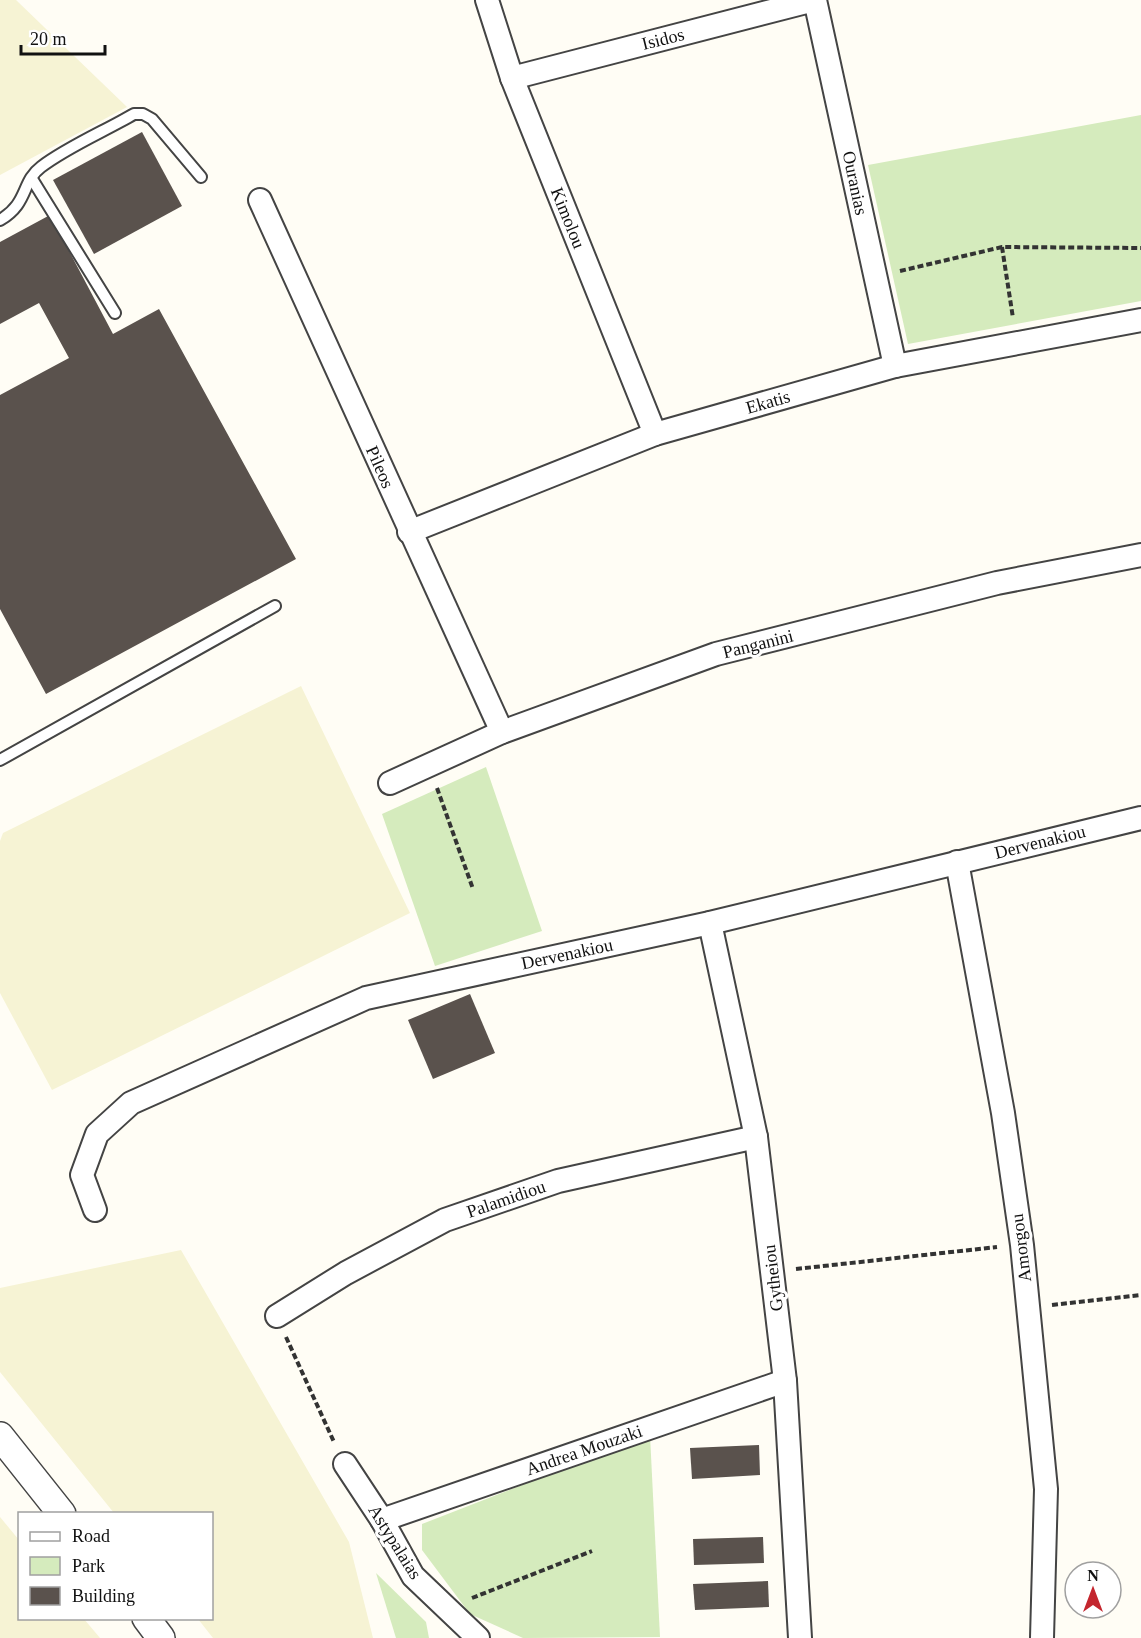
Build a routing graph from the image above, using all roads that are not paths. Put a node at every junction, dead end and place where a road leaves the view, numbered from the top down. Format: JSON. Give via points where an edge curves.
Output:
{"nodes":[{"id":1,"x":487,"y":0,"type":"edge"},
{"id":2,"x":815,"y":0,"type":"edge"},
{"id":3,"x":512,"y":78,"type":"junction"},
{"id":4,"x":201,"y":177,"type":"dead end"},
{"id":5,"x":32,"y":178,"type":"junction"},
{"id":6,"x":260,"y":200,"type":"dead end"},
{"id":7,"x":0,"y":220,"type":"edge"},
{"id":8,"x":115,"y":313,"type":"dead end"},
{"id":9,"x":1141,"y":320,"type":"edge"},
{"id":10,"x":895,"y":366,"type":"junction"},
{"id":11,"x":655,"y":434,"type":"junction"},
{"id":12,"x":409,"y":532,"type":"junction"},
{"id":13,"x":1141,"y":555,"type":"edge"},
{"id":14,"x":274,"y":606,"type":"dead end"},
{"id":15,"x":502,"y":732,"type":"junction"},
{"id":16,"x":0,"y":760,"type":"edge"},
{"id":17,"x":390,"y":783,"type":"dead end"},
{"id":18,"x":1141,"y":818,"type":"edge"},
{"id":19,"x":957,"y":862,"type":"junction"},
{"id":20,"x":710,"y":923,"type":"junction"},
{"id":21,"x":756,"y":1137,"type":"junction"},
{"id":22,"x":95,"y":1210,"type":"dead end"},
{"id":23,"x":277,"y":1316,"type":"road end"},
{"id":24,"x":785,"y":1381,"type":"junction"},
{"id":25,"x":0,"y":1436,"type":"edge"},
{"id":26,"x":345,"y":1464,"type":"road end"},
{"id":27,"x":60,"y":1512,"type":"edge"},
{"id":28,"x":382,"y":1520,"type":"junction"},
{"id":29,"x":148,"y":1620,"type":"edge"},
{"id":30,"x":161,"y":1638,"type":"edge"},
{"id":31,"x":478,"y":1638,"type":"edge"},
{"id":32,"x":800,"y":1638,"type":"edge"},
{"id":33,"x":1042,"y":1638,"type":"edge"}],
"edges":[{"from":1,"to":3,"type":"street","name":"Kimolou"},
{"from":2,"to":3,"type":"street","name":"Isidos"},
{"from":2,"to":10,"type":"street","name":"Ouranias"},
{"from":3,"to":11,"type":"street","name":"Kimolou"},
{"from":4,"to":5,"type":"lane","via":[[152,119],[134,114],[39,167]]},
{"from":5,"to":7,"type":"lane","via":[[23,200]]},
{"from":5,"to":8,"type":"lane"},
{"from":6,"to":12,"type":"street","name":"Pileos"},
{"from":9,"to":10,"type":"street","name":"Ekatis"},
{"from":10,"to":11,"type":"street","name":"Ekatis"},
{"from":11,"to":12,"type":"street","name":"Ekatis"},
{"from":12,"to":15,"type":"street","name":"Pileos"},
{"from":13,"to":15,"type":"street","name":"Panganini","via":[[997,584],[716,654]]},
{"from":14,"to":16,"type":"lane"},
{"from":15,"to":17,"type":"street","name":"Panganini"},
{"from":18,"to":19,"type":"street","name":"Dervenakiou"},
{"from":19,"to":20,"type":"street","name":"Dervenakiou"},
{"from":19,"to":33,"type":"street","name":"Amorgou","via":[[1004,1113],[1022,1245],[1046,1489]]},
{"from":20,"to":21,"type":"street","name":"Gytheiou"},
{"from":20,"to":22,"type":"street","name":"Dervenakiou","via":[[366,998],[131,1103],[97,1134],[82,1175]]},
{"from":21,"to":23,"type":"street","name":"Palamidiou","via":[[558,1180],[445,1220],[346,1273]]},
{"from":21,"to":24,"type":"street","name":"Gytheiou"},
{"from":24,"to":28,"type":"street","name":"Andrea Mouzaki"},
{"from":24,"to":32,"type":"street","name":"Gytheiou"},
{"from":25,"to":27,"type":"street"},
{"from":26,"to":28,"type":"street","name":"Astypalaias"},
{"from":28,"to":31,"type":"street","name":"Astypalaias","via":[[413,1576]]},
{"from":29,"to":30,"type":"street"}]}
